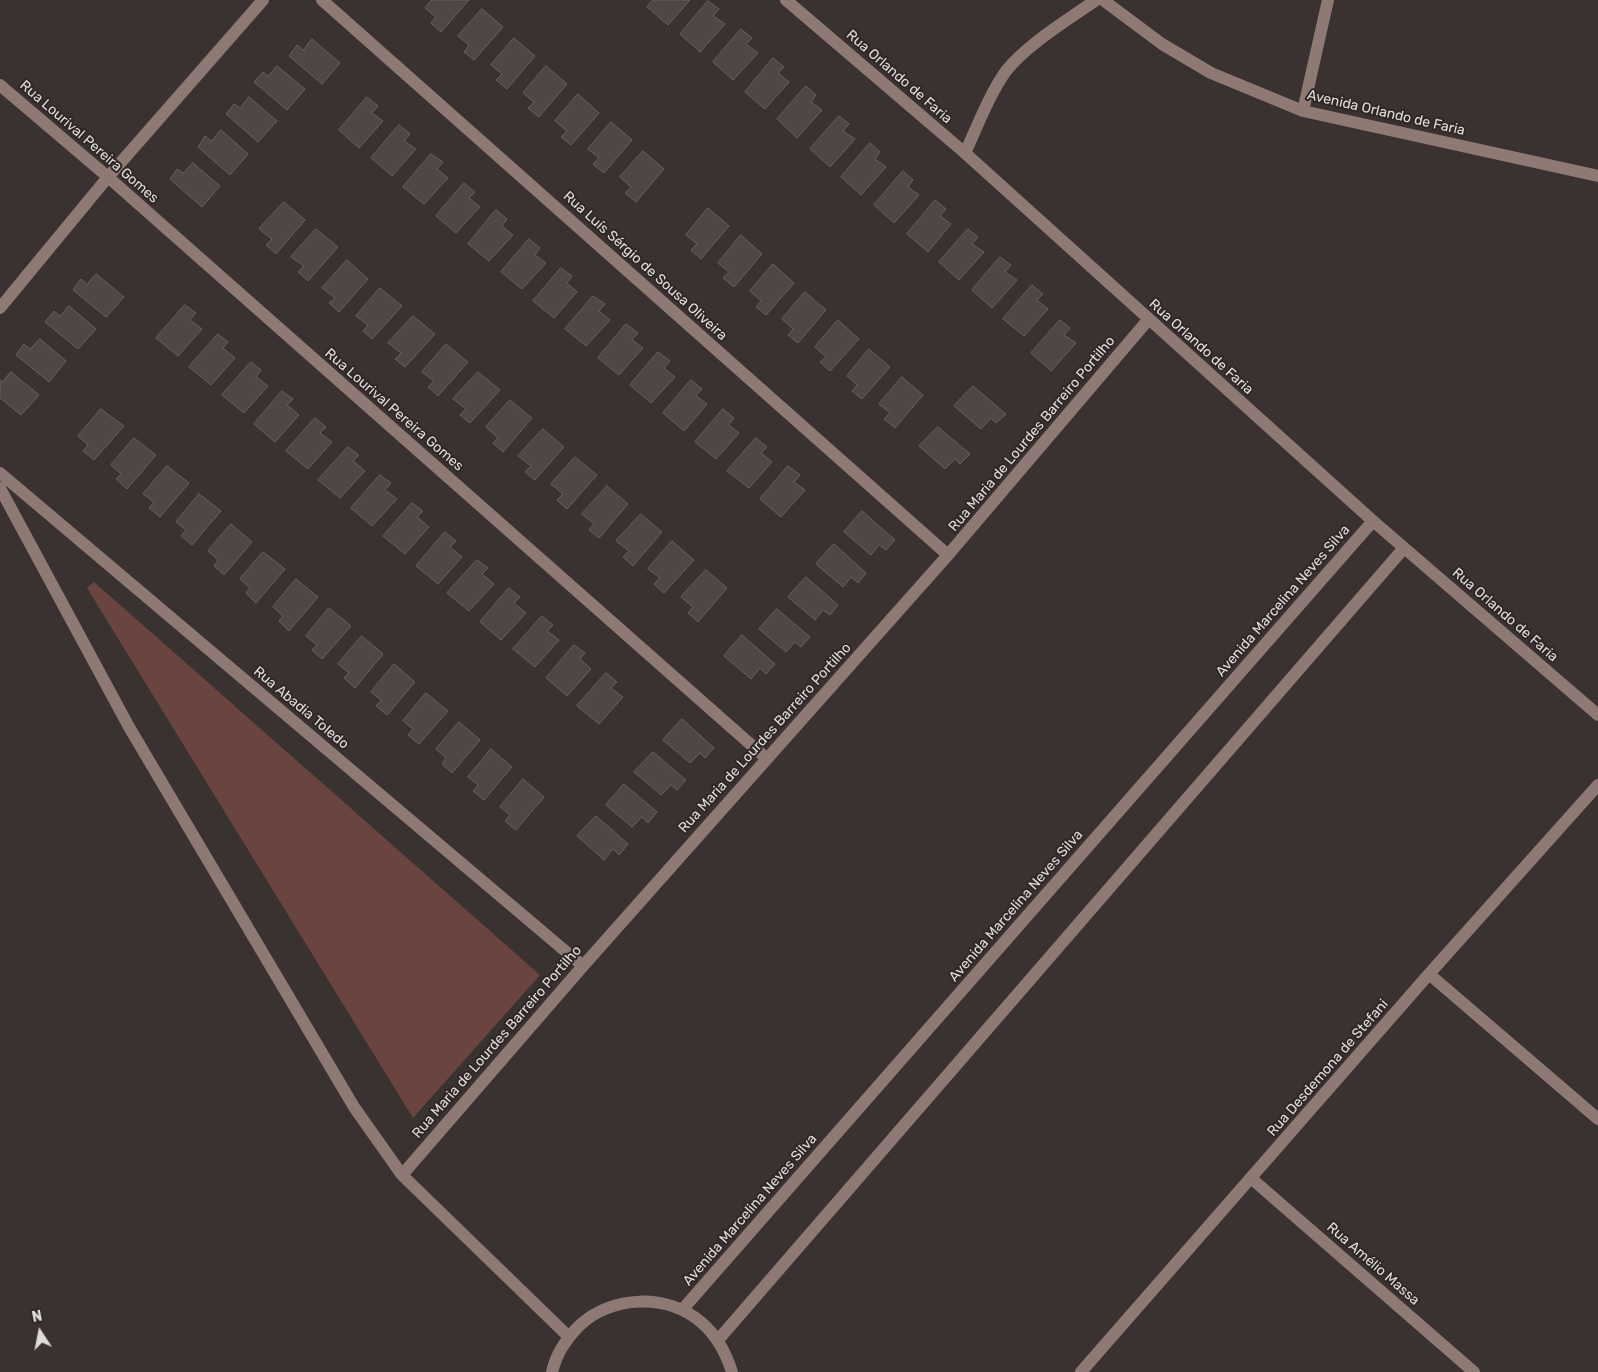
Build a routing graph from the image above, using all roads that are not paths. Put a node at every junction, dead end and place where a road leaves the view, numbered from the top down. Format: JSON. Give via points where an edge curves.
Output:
{"nodes":[{"id":1,"x":263,"y":0,"type":"edge"},
{"id":2,"x":322,"y":0,"type":"edge"},
{"id":3,"x":786,"y":0,"type":"edge"},
{"id":4,"x":1096,"y":0,"type":"edge"},
{"id":5,"x":1103,"y":0,"type":"edge"},
{"id":6,"x":1328,"y":0,"type":"edge"},
{"id":7,"x":0,"y":85,"type":"edge"},
{"id":8,"x":1303,"y":111,"type":"junction"},
{"id":9,"x":965,"y":153,"type":"junction"},
{"id":10,"x":1598,"y":176,"type":"edge"},
{"id":11,"x":108,"y":177,"type":"junction"},
{"id":12,"x":0,"y":308,"type":"edge"},
{"id":13,"x":1148,"y":320,"type":"junction"},
{"id":14,"x":0,"y":473,"type":"edge"},
{"id":15,"x":0,"y":488,"type":"edge"},
{"id":16,"x":1373,"y":521,"type":"junction"},
{"id":17,"x":1404,"y":548,"type":"junction"},
{"id":18,"x":948,"y":555,"type":"junction"},
{"id":19,"x":1598,"y":715,"type":"edge"},
{"id":20,"x":766,"y":758,"type":"junction"},
{"id":21,"x":1598,"y":785,"type":"edge"},
{"id":22,"x":583,"y":966,"type":"junction"},
{"id":23,"x":1430,"y":974,"type":"junction"},
{"id":24,"x":1598,"y":1119,"type":"edge"},
{"id":25,"x":402,"y":1175,"type":"junction"},
{"id":26,"x":1252,"y":1179,"type":"junction"},
{"id":27,"x":682,"y":1310,"type":"junction"},
{"id":28,"x":568,"y":1336,"type":"junction"},
{"id":29,"x":718,"y":1340,"type":"junction"},
{"id":30,"x":552,"y":1372,"type":"edge"},
{"id":31,"x":732,"y":1372,"type":"edge"},
{"id":32,"x":1081,"y":1372,"type":"edge"},
{"id":33,"x":1474,"y":1372,"type":"edge"}],
"edges":[{"from":1,"to":11,"type":"street"},
{"from":2,"to":18,"type":"street","name":"Rua Luís Sérgio de Sousa Oliveira"},
{"from":3,"to":9,"type":"street","name":"Rua Orlando de Faria"},
{"from":4,"to":9,"type":"street","via":[[1025,52],[1007,70]]},
{"from":5,"to":8,"type":"street","name":"Avenida Orlando de Faria","via":[[1162,44],[1211,73]]},
{"from":6,"to":8,"type":"street"},
{"from":7,"to":11,"type":"street","name":"Rua Lourival Pereira Gomes"},
{"from":8,"to":10,"type":"street","name":"Avenida Orlando de Faria"},
{"from":9,"to":13,"type":"street","name":"Rua Orlando de Faria"},
{"from":11,"to":12,"type":"street"},
{"from":11,"to":20,"type":"street","name":"Rua Lourival Pereira Gomes"},
{"from":13,"to":16,"type":"street","name":"Rua Orlando de Faria"},
{"from":13,"to":18,"type":"street","name":"Rua Maria de Lourdes Barreiro Portilho"},
{"from":14,"to":22,"type":"street","name":"Rua Abadia Toledo"},
{"from":15,"to":25,"type":"street","via":[[129,726],[354,1107]]},
{"from":16,"to":17,"type":"street","name":"Rua Orlando de Faria"},
{"from":16,"to":27,"type":"street","name":"Avenida Marcelina Neves Silva"},
{"from":17,"to":19,"type":"street","name":"Rua Orlando de Faria"},
{"from":17,"to":29,"type":"street"},
{"from":18,"to":20,"type":"street","name":"Rua Maria de Lourdes Barreiro Portilho"},
{"from":20,"to":22,"type":"street","name":"Rua Maria de Lourdes Barreiro Portilho"},
{"from":21,"to":23,"type":"street","name":"Rua Desdemona de Stefani"},
{"from":22,"to":25,"type":"street","name":"Rua Maria de Lourdes Barreiro Portilho"},
{"from":23,"to":24,"type":"street"},
{"from":23,"to":26,"type":"street","name":"Rua Desdemona de Stefani"},
{"from":25,"to":28,"type":"street"},
{"from":26,"to":32,"type":"street","name":"Rua Desdemona de Stefani"},
{"from":26,"to":33,"type":"street","name":"Rua Amélio Massa"},
{"from":27,"to":28,"type":"street","via":[[659,1302],[633,1301],[609,1307],[587,1319]]},
{"from":27,"to":29,"type":"street","via":[[702,1323]]},
{"from":28,"to":30,"type":"street","via":[[554,1361]]},
{"from":29,"to":31,"type":"street"}]}
